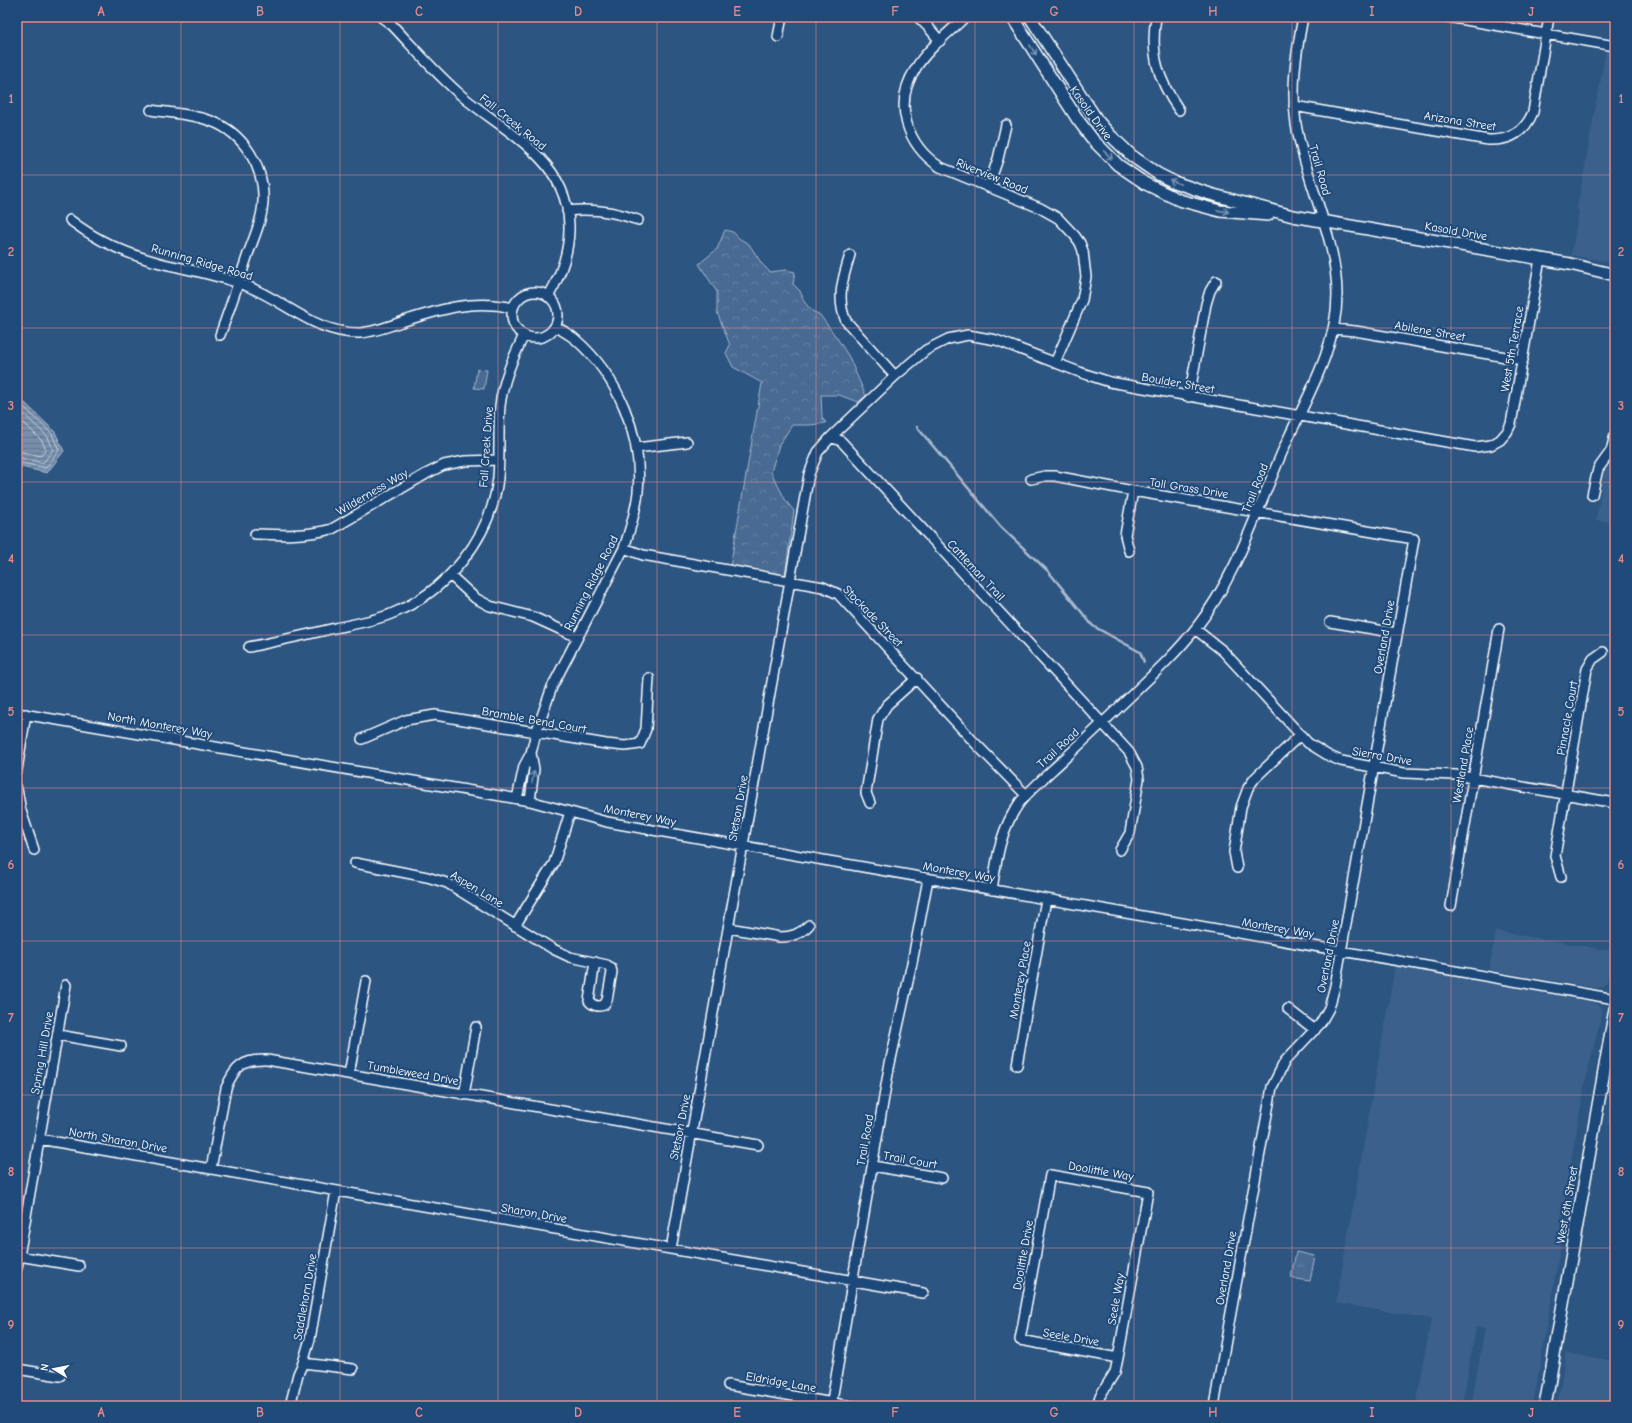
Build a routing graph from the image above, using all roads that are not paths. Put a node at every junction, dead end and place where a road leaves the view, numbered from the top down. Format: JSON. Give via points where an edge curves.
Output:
{"nodes":[{"id":1,"x":381,"y":17,"type":"edge"},
{"id":2,"x":782,"y":17,"type":"edge"},
{"id":3,"x":918,"y":17,"type":"edge"},
{"id":4,"x":965,"y":17,"type":"edge"},
{"id":5,"x":1012,"y":17,"type":"edge"},
{"id":6,"x":1030,"y":17,"type":"edge"},
{"id":7,"x":1156,"y":17,"type":"edge"},
{"id":8,"x":1303,"y":17,"type":"edge"},
{"id":9,"x":1448,"y":17,"type":"edge"},
{"id":10,"x":1549,"y":17,"type":"edge"},
{"id":11,"x":1546,"y":34,"type":"junction"},
{"id":12,"x":778,"y":37,"type":"dead end"},
{"id":13,"x":940,"y":41,"type":"junction"},
{"id":14,"x":1615,"y":46,"type":"edge"},
{"id":15,"x":1294,"y":106,"type":"junction"},
{"id":16,"x":151,"y":110,"type":"dead end"},
{"id":17,"x":1179,"y":110,"type":"dead end"},
{"id":18,"x":1006,"y":125,"type":"dead end"},
{"id":19,"x":988,"y":187,"type":"junction"},
{"id":20,"x":567,"y":212,"type":"junction"},
{"id":21,"x":1293,"y":216,"type":"junction"},
{"id":22,"x":70,"y":220,"type":"dead end"},
{"id":23,"x":638,"y":220,"type":"dead end"},
{"id":24,"x":1322,"y":221,"type":"junction"},
{"id":25,"x":850,"y":255,"type":"dead end"},
{"id":26,"x":1540,"y":259,"type":"junction"},
{"id":27,"x":1615,"y":275,"type":"edge"},
{"id":28,"x":1216,"y":281,"type":"dead end"},
{"id":29,"x":238,"y":283,"type":"junction"},
{"id":30,"x":548,"y":297,"type":"junction"},
{"id":31,"x":513,"y":308,"type":"junction"},
{"id":32,"x":555,"y":326,"type":"junction"},
{"id":33,"x":1333,"y":329,"type":"junction"},
{"id":34,"x":220,"y":335,"type":"dead end"},
{"id":35,"x":524,"y":335,"type":"junction"},
{"id":36,"x":1522,"y":360,"type":"junction"},
{"id":37,"x":1055,"y":363,"type":"junction"},
{"id":38,"x":896,"y":376,"type":"junction"},
{"id":39,"x":875,"y":395,"type":"joint"},
{"id":40,"x":1189,"y":397,"type":"junction"},
{"id":41,"x":1298,"y":416,"type":"junction"},
{"id":42,"x":1615,"y":435,"type":"edge"},
{"id":43,"x":831,"y":437,"type":"junction"},
{"id":44,"x":1500,"y":440,"type":"joint"},
{"id":45,"x":687,"y":442,"type":"dead end"},
{"id":46,"x":636,"y":448,"type":"junction"},
{"id":47,"x":498,"y":460,"type":"junction"},
{"id":48,"x":1031,"y":480,"type":"dead end"},
{"id":49,"x":1133,"y":491,"type":"junction"},
{"id":50,"x":1592,"y":495,"type":"dead end"},
{"id":51,"x":1259,"y":511,"type":"junction"},
{"id":52,"x":255,"y":534,"type":"dead end"},
{"id":53,"x":1414,"y":539,"type":"joint"},
{"id":54,"x":624,"y":548,"type":"junction"},
{"id":55,"x":1129,"y":551,"type":"dead end"},
{"id":56,"x":450,"y":575,"type":"junction"},
{"id":57,"x":790,"y":581,"type":"junction"},
{"id":58,"x":1330,"y":622,"type":"dead end"},
{"id":59,"x":1195,"y":629,"type":"junction"},
{"id":60,"x":1499,"y":629,"type":"dead end"},
{"id":61,"x":1397,"y":633,"type":"junction"},
{"id":62,"x":577,"y":637,"type":"junction"},
{"id":63,"x":250,"y":647,"type":"dead end"},
{"id":64,"x":1603,"y":652,"type":"dead end"},
{"id":65,"x":649,"y":678,"type":"dead end"},
{"id":66,"x":916,"y":678,"type":"junction"},
{"id":67,"x":22,"y":713,"type":"edge"},
{"id":68,"x":1102,"y":724,"type":"junction"},
{"id":69,"x":536,"y":733,"type":"junction"},
{"id":70,"x":1300,"y":735,"type":"junction"},
{"id":71,"x":362,"y":739,"type":"dead end"},
{"id":72,"x":531,"y":753,"type":"junction"},
{"id":73,"x":300,"y":762,"type":"joint"},
{"id":74,"x":1374,"y":766,"type":"junction"},
{"id":75,"x":17,"y":770,"type":"edge"},
{"id":76,"x":1474,"y":778,"type":"junction"},
{"id":77,"x":17,"y":789,"type":"edge"},
{"id":78,"x":1566,"y":794,"type":"junction"},
{"id":79,"x":1026,"y":795,"type":"junction"},
{"id":80,"x":517,"y":799,"type":"junction"},
{"id":81,"x":530,"y":801,"type":"junction"},
{"id":82,"x":870,"y":803,"type":"dead end"},
{"id":83,"x":1615,"y":803,"type":"edge"},
{"id":84,"x":570,"y":812,"type":"junction"},
{"id":85,"x":744,"y":845,"type":"junction"},
{"id":86,"x":34,"y":850,"type":"dead end"},
{"id":87,"x":1120,"y":850,"type":"dead end"},
{"id":88,"x":355,"y":863,"type":"dead end"},
{"id":89,"x":1237,"y":868,"type":"dead end"},
{"id":90,"x":1561,"y":877,"type":"dead end"},
{"id":91,"x":928,"y":879,"type":"junction"},
{"id":92,"x":992,"y":890,"type":"junction"},
{"id":93,"x":1046,"y":900,"type":"junction"},
{"id":94,"x":1451,"y":906,"type":"dead end"},
{"id":95,"x":809,"y":925,"type":"dead end"},
{"id":96,"x":515,"y":926,"type":"junction"},
{"id":97,"x":728,"y":928,"type":"junction"},
{"id":98,"x":1342,"y":951,"type":"junction"},
{"id":99,"x":595,"y":962,"type":"dead end"},
{"id":100,"x":366,"y":981,"type":"dead end"},
{"id":101,"x":66,"y":985,"type":"dead end"},
{"id":102,"x":1615,"y":999,"type":"edge"},
{"id":103,"x":1288,"y":1009,"type":"dead end"},
{"id":104,"x":1615,"y":1009,"type":"edge"},
{"id":105,"x":476,"y":1027,"type":"dead end"},
{"id":106,"x":1315,"y":1030,"type":"junction"},
{"id":107,"x":58,"y":1035,"type":"junction"},
{"id":108,"x":121,"y":1046,"type":"dead end"},
{"id":109,"x":1017,"y":1065,"type":"dead end"},
{"id":110,"x":349,"y":1074,"type":"junction"},
{"id":111,"x":464,"y":1094,"type":"junction"},
{"id":112,"x":691,"y":1134,"type":"junction"},
{"id":113,"x":40,"y":1139,"type":"junction"},
{"id":114,"x":758,"y":1145,"type":"dead end"},
{"id":115,"x":873,"y":1166,"type":"junction"},
{"id":116,"x":211,"y":1169,"type":"junction"},
{"id":117,"x":1050,"y":1175,"type":"joint"},
{"id":118,"x":942,"y":1178,"type":"dead end"},
{"id":119,"x":336,"y":1191,"type":"junction"},
{"id":120,"x":1148,"y":1192,"type":"joint"},
{"id":121,"x":671,"y":1249,"type":"junction"},
{"id":122,"x":19,"y":1256,"type":"junction"},
{"id":123,"x":79,"y":1266,"type":"dead end"},
{"id":124,"x":17,"y":1268,"type":"edge"},
{"id":125,"x":852,"y":1282,"type":"junction"},
{"id":126,"x":923,"y":1293,"type":"dead end"},
{"id":127,"x":1020,"y":1340,"type":"joint"},
{"id":128,"x":1118,"y":1358,"type":"junction"},
{"id":129,"x":303,"y":1363,"type":"junction"},
{"id":130,"x":17,"y":1369,"type":"edge"},
{"id":131,"x":352,"y":1369,"type":"dead end"},
{"id":132,"x":60,"y":1376,"type":"dead end"},
{"id":133,"x":728,"y":1385,"type":"dead end"},
{"id":134,"x":831,"y":1404,"type":"edge"},
{"id":135,"x":290,"y":1406,"type":"edge"},
{"id":136,"x":852,"y":1406,"type":"edge"},
{"id":137,"x":1096,"y":1406,"type":"edge"},
{"id":138,"x":1214,"y":1406,"type":"edge"},
{"id":139,"x":1545,"y":1406,"type":"edge"}],
"edges":[{"from":1,"to":20,"type":"street","name":"Fall Creek Road","via":[[392,25],[447,83],[540,157],[559,185]]},
{"from":2,"to":12,"type":"street"},
{"from":3,"to":13,"type":"street"},
{"from":4,"to":13,"type":"street","name":"Riverview Road"},
{"from":5,"to":21,"type":"main road","name":"Kasold Drive","one_way":true,"via":[[1078,120],[1106,153],[1133,176],[1179,200],[1206,208],[1236,213]]},
{"from":21,"to":6,"type":"main road","name":"Kasold Drive","one_way":true,"via":[[1174,182],[1132,156],[1097,120]]},
{"from":7,"to":17,"type":"street","via":[[1156,63],[1168,94]]},
{"from":8,"to":15,"type":"street","name":"Trail Road","via":[[1294,64]]},
{"from":9,"to":11,"type":"street"},
{"from":10,"to":11,"type":"street","name":"Arizona Street"},
{"from":11,"to":14,"type":"street"},
{"from":11,"to":15,"type":"street","name":"Arizona Street","via":[[1533,112],[1522,130],[1506,139],[1488,140]]},
{"from":13,"to":19,"type":"street","name":"Riverview Road","via":[[923,58],[910,79],[905,101],[908,128],[918,147],[930,160],[947,171]]},
{"from":15,"to":24,"type":"street","name":"Trail Road","via":[[1299,140]]},
{"from":16,"to":29,"type":"street","via":[[201,118],[223,127],[241,141],[256,164],[263,188],[262,211]]},
{"from":18,"to":19,"type":"street"},
{"from":19,"to":37,"type":"street","name":"Riverview Road","via":[[1050,213],[1080,243],[1085,263],[1082,300]]},
{"from":20,"to":23,"type":"street","via":[[593,209],[610,211]]},
{"from":20,"to":30,"type":"street","name":"Fall Creek Road","via":[[569,232],[566,258]]},
{"from":21,"to":24,"type":"main road","name":"Kasold Drive"},
{"from":22,"to":29,"type":"street","name":"Running Ridge Road","via":[[90,235],[135,255]]},
{"from":24,"to":26,"type":"main road","name":"Kasold Drive"},
{"from":24,"to":33,"type":"street","name":"Trail Road","via":[[1336,276],[1337,297]]},
{"from":25,"to":38,"type":"street","via":[[841,292],[844,317]]},
{"from":26,"to":27,"type":"main road","name":"Kasold Drive"},
{"from":26,"to":36,"type":"street","name":"West 5th Terrace"},
{"from":28,"to":40,"type":"street","via":[[1206,304]]},
{"from":29,"to":31,"type":"street","name":"Running Ridge Road","via":[[268,295],[314,323],[349,333],[376,331],[452,306],[483,304]]},
{"from":29,"to":34,"type":"street"},
{"from":30,"to":31,"type":"street","via":[[535,292],[528,293],[522,296]]},
{"from":30,"to":32,"type":"street","via":[[556,307]]},
{"from":31,"to":35,"type":"street","via":[[514,323]]},
{"from":32,"to":35,"type":"street","via":[[538,338]]},
{"from":32,"to":46,"type":"street","name":"Running Ridge Road","via":[[574,338],[610,380],[629,419]]},
{"from":33,"to":36,"type":"street","name":"Abilene Street","via":[[1355,330]]},
{"from":33,"to":41,"type":"street","name":"Trail Road","via":[[1327,351]]},
{"from":35,"to":47,"type":"street","name":"Fall Creek Drive","via":[[509,366],[504,388],[499,422]]},
{"from":36,"to":44,"type":"street","name":"West 5th Terrace","via":[[1511,424],[1508,432]]},
{"from":37,"to":38,"type":"street","name":"Boulder Street","via":[[996,340],[960,335],[926,350]]},
{"from":37,"to":40,"type":"street","name":"Boulder Street","via":[[1110,382]]},
{"from":38,"to":39,"type":"street","name":"Boulder Street"},
{"from":39,"to":43,"type":"street","name":"Stetson Drive"},
{"from":40,"to":41,"type":"street","name":"Boulder Street"},
{"from":41,"to":44,"type":"street","name":"Boulder Street","via":[[1475,447],[1491,445]]},
{"from":41,"to":51,"type":"street","name":"Trail Road"},
{"from":42,"to":50,"type":"street","via":[[1611,451],[1598,469]]},
{"from":43,"to":57,"type":"street","name":"Stetson Drive","via":[[818,452],[809,474]]},
{"from":43,"to":68,"type":"street","name":"Cattleman Trail","via":[[841,441],[852,452]]},
{"from":45,"to":46,"type":"street"},
{"from":46,"to":54,"type":"street","name":"Running Ridge Road","via":[[638,492]]},
{"from":47,"to":52,"type":"street","name":"Wilderness Way","via":[[465,461],[444,465],[332,529],[295,536]]},
{"from":47,"to":56,"type":"street","name":"Fall Creek Drive","via":[[498,479],[487,518],[461,564]]},
{"from":48,"to":49,"type":"street","name":"Tall Grass Drive","via":[[1055,476]]},
{"from":49,"to":51,"type":"street","name":"Tall Grass Drive"},
{"from":49,"to":55,"type":"street","via":[[1125,535]]},
{"from":51,"to":53,"type":"street","name":"Tall Grass Drive"},
{"from":51,"to":59,"type":"street","name":"Trail Road","via":[[1226,582]]},
{"from":53,"to":61,"type":"street","name":"Overland Drive"},
{"from":54,"to":57,"type":"street","name":"Stockade Street","via":[[643,555]]},
{"from":54,"to":62,"type":"street","name":"Running Ridge Road"},
{"from":56,"to":62,"type":"street","via":[[475,598],[490,606],[533,617]]},
{"from":56,"to":63,"type":"street","name":"Fall Creek Drive","via":[[422,598],[391,614]]},
{"from":57,"to":66,"type":"street","name":"Stockade Street","via":[[823,587],[838,594]]},
{"from":57,"to":85,"type":"street","name":"Stetson Drive"},
{"from":58,"to":61,"type":"street"},
{"from":59,"to":68,"type":"street","name":"Trail Road","via":[[1178,651]]},
{"from":59,"to":70,"type":"street","name":"Sierra Drive","via":[[1223,651]]},
{"from":60,"to":76,"type":"street","name":"Westland Place"},
{"from":61,"to":74,"type":"street","name":"Overland Drive"},
{"from":62,"to":69,"type":"street","name":"Running Ridge Road","via":[[552,687]]},
{"from":64,"to":78,"type":"street","name":"Pinnacle Court","via":[[1593,659],[1587,669]]},
{"from":65,"to":69,"type":"street","name":"Bramble Bend Court","via":[[646,729],[640,744],[606,744]]},
{"from":66,"to":79,"type":"street","name":"Stockade Street"},
{"from":66,"to":82,"type":"street","via":[[887,706],[878,719],[866,793]]},
{"from":67,"to":73,"type":"street","name":"North Monterey Way"},
{"from":67,"to":75,"type":"street"},
{"from":68,"to":79,"type":"street","name":"Trail Road"},
{"from":68,"to":87,"type":"street","name":"Cattleman Trail","via":[[1129,752],[1138,775],[1130,833]]},
{"from":69,"to":71,"type":"street","name":"Bramble Bend Court","via":[[435,715],[406,720]]},
{"from":69,"to":72,"type":"street","name":"Running Ridge Road"},
{"from":70,"to":74,"type":"street","name":"Sierra Drive","via":[[1329,756],[1341,761]]},
{"from":70,"to":89,"type":"street","via":[[1255,778],[1248,788],[1241,808],[1234,852]]},
{"from":72,"to":80,"type":"street","name":"Running Ridge Road","via":[[524,766]]},
{"from":81,"to":72,"type":"street","name":"Running Ridge Road","one_way":true,"via":[[534,769]]},
{"from":73,"to":80,"type":"street","name":"Monterey Way"},
{"from":74,"to":76,"type":"street","name":"Sierra Drive","via":[[1404,773]]},
{"from":74,"to":98,"type":"street","name":"Overland Drive"},
{"from":76,"to":78,"type":"street","name":"Sierra Drive"},
{"from":76,"to":94,"type":"street","name":"Westland Place"},
{"from":77,"to":86,"type":"street","via":[[21,811]]},
{"from":78,"to":83,"type":"street","name":"Sierra Drive"},
{"from":78,"to":90,"type":"street","name":"Pinnacle Court","via":[[1555,856]]},
{"from":79,"to":92,"type":"street","name":"Trail Road","via":[[1013,812],[1004,831]]},
{"from":80,"to":81,"type":"street","name":"Monterey Way"},
{"from":81,"to":84,"type":"street","name":"Monterey Way"},
{"from":84,"to":85,"type":"street","name":"Monterey Way","via":[[607,822]]},
{"from":84,"to":96,"type":"street","via":[[554,863]]},
{"from":85,"to":91,"type":"street","name":"Monterey Way"},
{"from":85,"to":97,"type":"street","name":"Stetson Drive"},
{"from":88,"to":96,"type":"street","name":"Aspen Lane","via":[[447,883]]},
{"from":91,"to":92,"type":"street","name":"Monterey Way"},
{"from":91,"to":115,"type":"street","name":"Trail Road","via":[[889,1068]]},
{"from":92,"to":93,"type":"street","name":"Monterey Way"},
{"from":93,"to":98,"type":"street","name":"Monterey Way"},
{"from":93,"to":109,"type":"street","name":"Monterey Place"},
{"from":95,"to":97,"type":"street","via":[[796,935],[784,937]]},
{"from":96,"to":99,"type":"street","name":"Aspen Lane","via":[[570,957]]},
{"from":97,"to":112,"type":"street","name":"Stetson Drive"},
{"from":98,"to":102,"type":"street","name":"Monterey Way"},
{"from":98,"to":106,"type":"street","name":"Overland Drive","via":[[1332,998]]},
{"from":100,"to":110,"type":"street"},
{"from":101,"to":107,"type":"street","name":"Spring Hill Drive"},
{"from":103,"to":106,"type":"street"},
{"from":104,"to":139,"type":"main road","name":"West 6th Street"},
{"from":105,"to":111,"type":"street"},
{"from":106,"to":138,"type":"street","name":"Overland Drive","via":[[1285,1062],[1272,1087]]},
{"from":107,"to":108,"type":"street"},
{"from":107,"to":113,"type":"street","name":"Spring Hill Drive"},
{"from":110,"to":111,"type":"street","name":"Tumbleweed Drive"},
{"from":110,"to":116,"type":"street","name":"Tumbleweed Drive","via":[[267,1060],[243,1063],[234,1071],[226,1088]]},
{"from":111,"to":112,"type":"street","name":"Tumbleweed Drive"},
{"from":112,"to":114,"type":"street","name":"Tumbleweed Drive"},
{"from":112,"to":121,"type":"street","name":"Stetson Drive"},
{"from":113,"to":116,"type":"street","name":"North Sharon Drive"},
{"from":113,"to":122,"type":"street","name":"Spring Hill Drive"},
{"from":115,"to":118,"type":"street","name":"Trail Court"},
{"from":115,"to":125,"type":"street","name":"Trail Road"},
{"from":116,"to":119,"type":"street","name":"Sharon Drive"},
{"from":117,"to":120,"type":"street","name":"Doolittle Way"},
{"from":117,"to":127,"type":"street","name":"Doolittle Drive"},
{"from":119,"to":121,"type":"street","name":"Sharon Drive"},
{"from":119,"to":129,"type":"street","name":"Saddlehorn Drive","via":[[310,1339]]},
{"from":120,"to":128,"type":"street","name":"Seele Way"},
{"from":121,"to":125,"type":"street","name":"Sharon Drive"},
{"from":122,"to":123,"type":"street"},
{"from":122,"to":124,"type":"street","name":"Spring Hill Drive"},
{"from":125,"to":126,"type":"street","name":"Sharon Drive"},
{"from":125,"to":134,"type":"street","name":"Trail Road"},
{"from":127,"to":128,"type":"street","name":"Seele Drive"},
{"from":128,"to":137,"type":"street","name":"Seele Way","via":[[1116,1372]]},
{"from":129,"to":131,"type":"street"},
{"from":129,"to":135,"type":"street","name":"Saddlehorn Drive"},
{"from":130,"to":132,"type":"street"},
{"from":133,"to":134,"type":"street","name":"Eldridge Lane"},
{"from":134,"to":136,"type":"street","name":"Eldridge Lane"}]}
